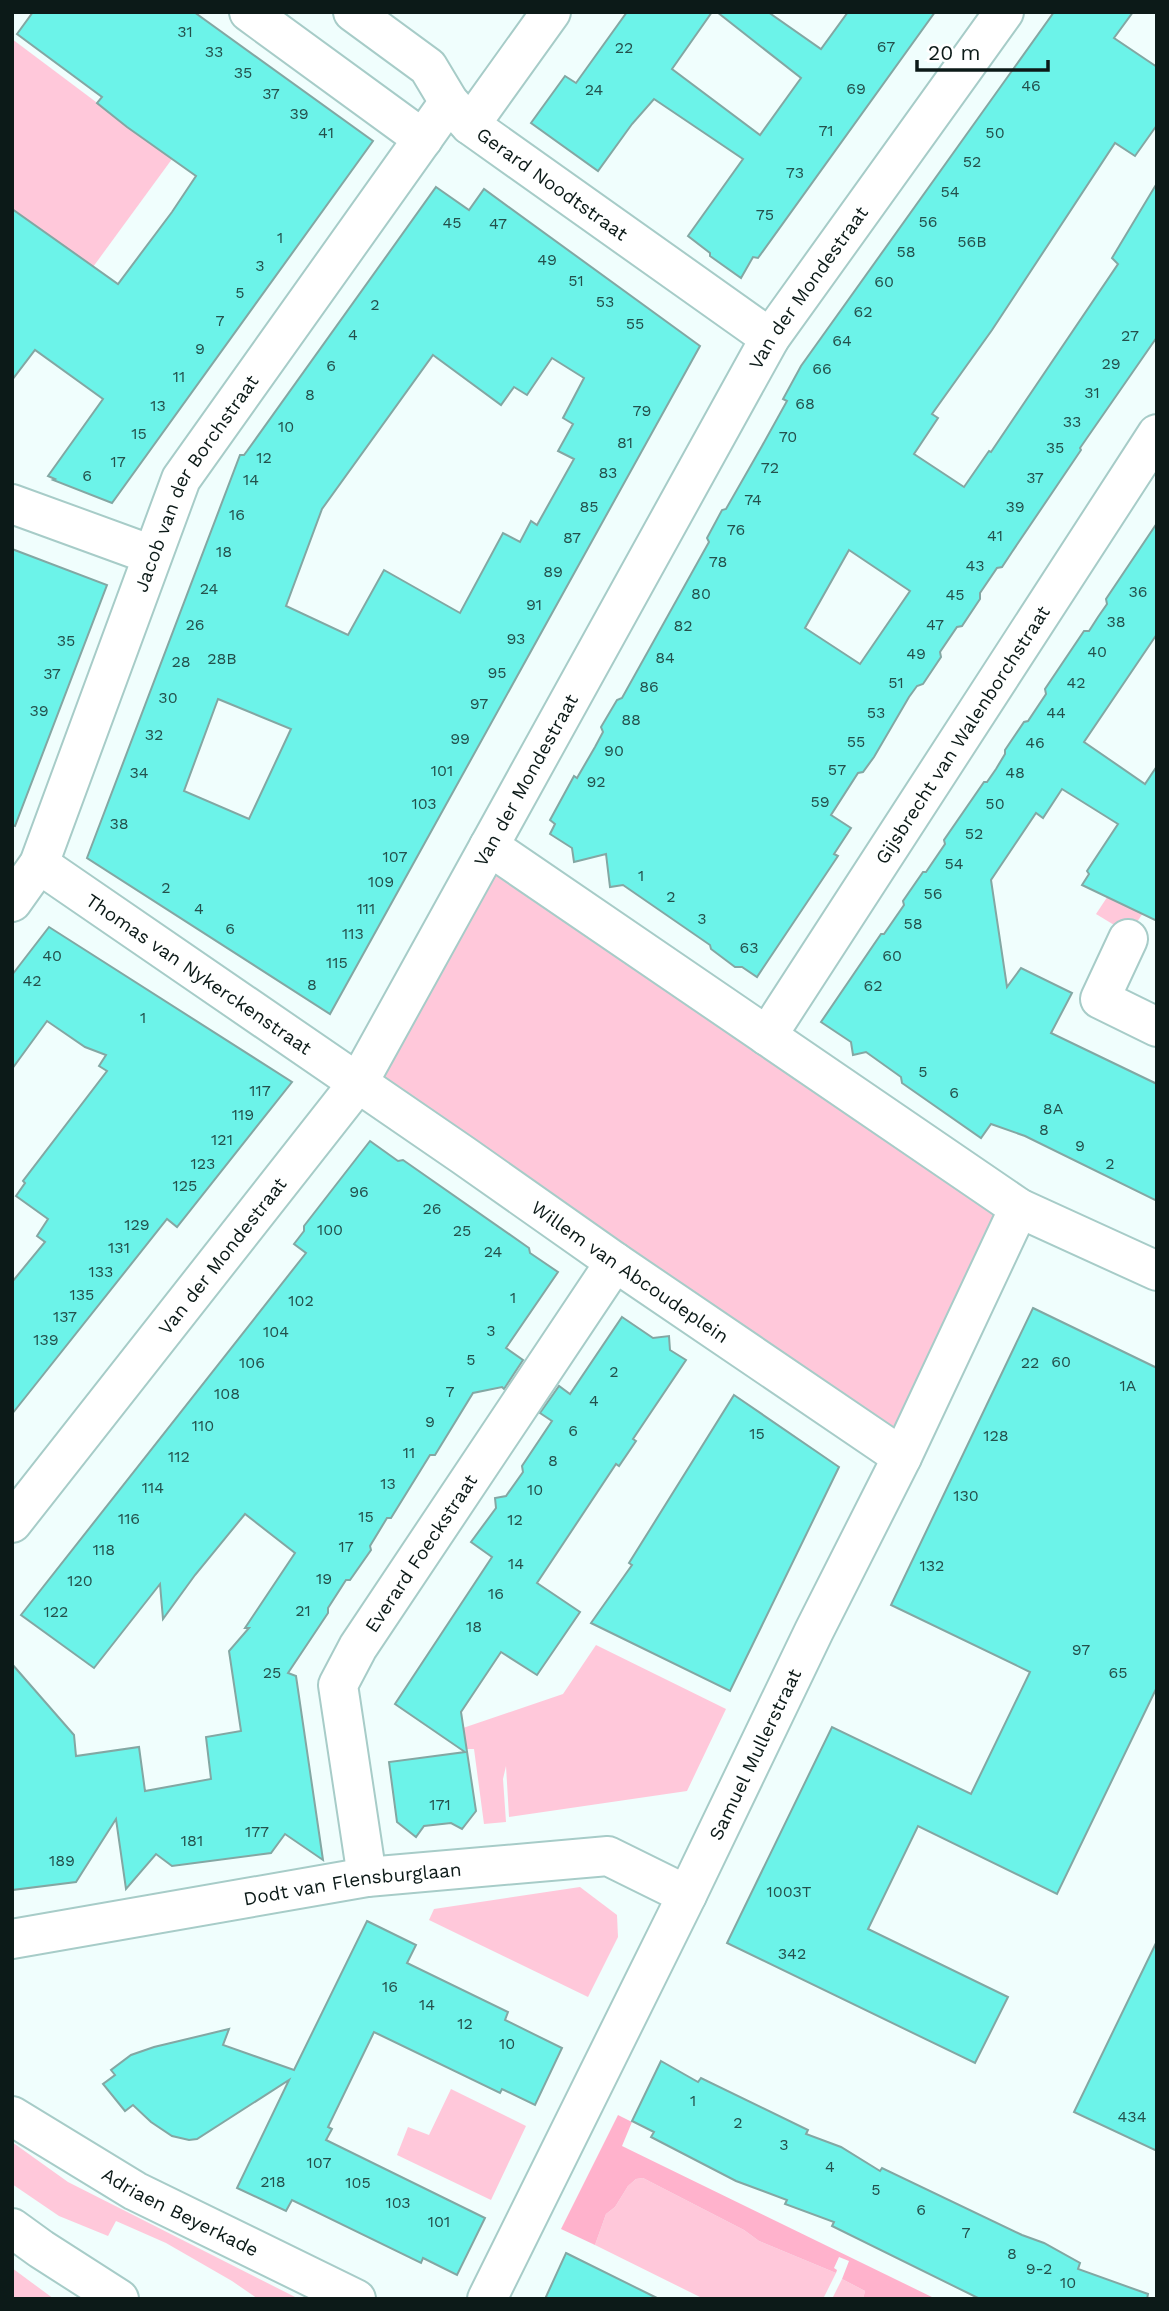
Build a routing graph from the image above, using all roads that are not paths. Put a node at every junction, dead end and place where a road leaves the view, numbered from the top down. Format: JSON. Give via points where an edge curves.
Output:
{"nodes":[{"id":1,"x":249,"y":12,"type":"edge"},
{"id":2,"x":353,"y":12,"type":"edge"},
{"id":3,"x":551,"y":12,"type":"edge"},
{"id":4,"x":1004,"y":12,"type":"edge"},
{"id":5,"x":459,"y":113,"type":"junction"},
{"id":6,"x":423,"y":139,"type":"junction"},
{"id":7,"x":771,"y":338,"type":"junction"},
{"id":8,"x":1157,"y":434,"type":"edge"},
{"id":9,"x":12,"y":504,"type":"edge"},
{"id":10,"x":152,"y":555,"type":"junction"},
{"id":11,"x":489,"y":846,"type":"junction"},
{"id":12,"x":39,"y":864,"type":"junction"},
{"id":13,"x":12,"y":902,"type":"edge"},
{"id":14,"x":1128,"y":939,"type":"dead end"},
{"id":15,"x":1157,"y":1027,"type":"edge"},
{"id":16,"x":767,"y":1036,"type":"junction"},
{"id":17,"x":358,"y":1083,"type":"junction"},
{"id":18,"x":1019,"y":1208,"type":"junction"},
{"id":19,"x":615,"y":1262,"type":"junction"},
{"id":20,"x":1157,"y":1272,"type":"edge"},
{"id":21,"x":902,"y":1457,"type":"junction"},
{"id":22,"x":12,"y":1523,"type":"edge"},
{"id":23,"x":367,"y":1877,"type":"junction"},
{"id":24,"x":687,"y":1895,"type":"junction"},
{"id":25,"x":12,"y":1939,"type":"edge"},
{"id":26,"x":12,"y":2116,"type":"edge"},
{"id":27,"x":12,"y":2228,"type":"edge"},
{"id":28,"x":119,"y":2299,"type":"edge"},
{"id":29,"x":356,"y":2299,"type":"edge"},
{"id":30,"x":487,"y":2299,"type":"edge"}],
"edges":[{"from":1,"to":6,"type":"street"},
{"from":2,"to":5,"type":"street","name":"Gerard Noodtstraat","via":[[428,67]]},
{"from":3,"to":5,"type":"street","name":"Jacob van der Borchstraat"},
{"from":4,"to":7,"type":"street","name":"Van der Mondestraat"},
{"from":5,"to":6,"type":"street","name":"Jacob van der Borchstraat"},
{"from":5,"to":7,"type":"street","name":"Gerard Noodtstraat"},
{"from":6,"to":10,"type":"street","name":"Jacob van der Borchstraat","via":[[181,479]]},
{"from":7,"to":11,"type":"street","name":"Van der Mondestraat"},
{"from":8,"to":16,"type":"street","name":"Gijsbrecht van Walenborchstraat"},
{"from":9,"to":10,"type":"street"},
{"from":10,"to":12,"type":"street","name":"Jacob van der Borchstraat"},
{"from":11,"to":16,"type":"street"},
{"from":11,"to":17,"type":"street","name":"Van der Mondestraat"},
{"from":12,"to":13,"type":"street","name":"Jacob van der Borchstraat"},
{"from":12,"to":17,"type":"street","name":"Thomas van Nykerckenstraat"},
{"from":14,"to":15,"type":"street","via":[[1100,999]]},
{"from":16,"to":18,"type":"street"},
{"from":17,"to":19,"type":"street","name":"Willem van Abcoudeplein"},
{"from":17,"to":22,"type":"street","name":"Van der Mondestraat"},
{"from":18,"to":20,"type":"street"},
{"from":18,"to":21,"type":"street","name":"Samuel Mullerstraat"},
{"from":19,"to":21,"type":"street","name":"Willem van Abcoudeplein"},
{"from":19,"to":23,"type":"street","name":"Everard Foeckstraat","via":[[358,1647],[338,1685]]},
{"from":21,"to":24,"type":"street","name":"Samuel Mullerstraat"},
{"from":23,"to":24,"type":"street","name":"Dodt van Flensburglaan","via":[[608,1856]]},
{"from":23,"to":25,"type":"street","name":"Dodt van Flensburglaan"},
{"from":24,"to":30,"type":"street","name":"Samuel Mullerstraat"},
{"from":26,"to":29,"type":"street","name":"Adriaen Beyerkade","via":[[135,2191]]},
{"from":27,"to":28,"type":"street"}]}
